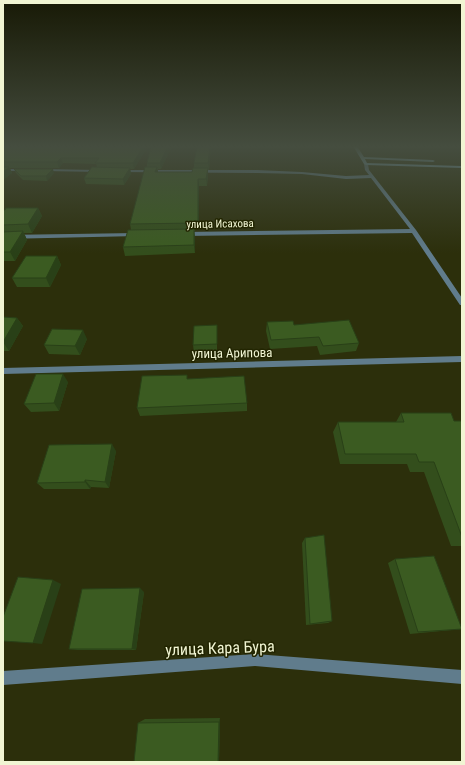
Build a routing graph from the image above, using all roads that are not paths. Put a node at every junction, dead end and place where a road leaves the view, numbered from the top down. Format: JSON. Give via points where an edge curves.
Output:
{"nodes":[{"id":1,"x":376,"y":182,"type":"edge"},
{"id":2,"x":414,"y":231,"type":"junction"},
{"id":3,"x":177,"y":234,"type":"edge"},
{"id":4,"x":145,"y":235,"type":"edge"},
{"id":5,"x":3,"y":237,"type":"edge"},
{"id":6,"x":462,"y":303,"type":"edge"},
{"id":7,"x":462,"y":359,"type":"edge"},
{"id":8,"x":3,"y":371,"type":"edge"},
{"id":9,"x":462,"y":677,"type":"edge"},
{"id":10,"x":3,"y":678,"type":"edge"}],
"edges":[{"from":1,"to":2,"type":"street"},
{"from":2,"to":3,"type":"street","name":"улица Исахова"},
{"from":2,"to":6,"type":"street"},
{"from":4,"to":5,"type":"street"},
{"from":7,"to":8,"type":"street","name":"улица Арипова"},
{"from":9,"to":10,"type":"street","name":"улица Кара Бура","via":[[255,660]]}]}
